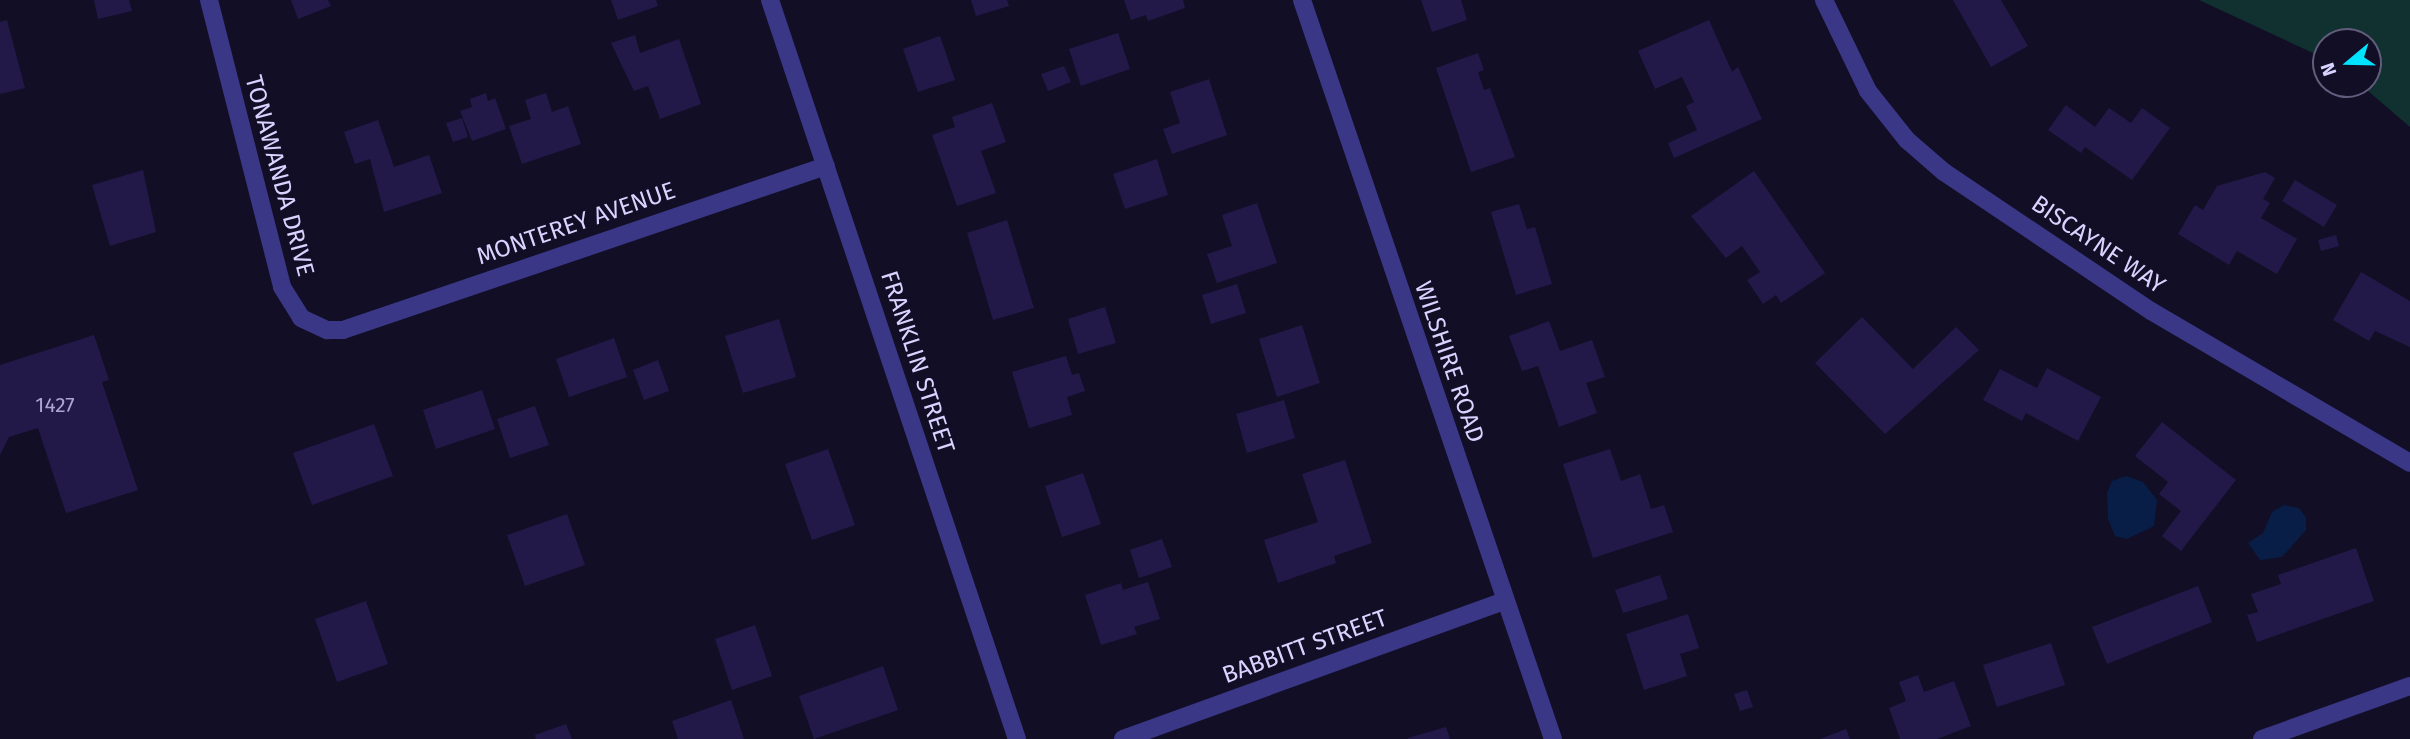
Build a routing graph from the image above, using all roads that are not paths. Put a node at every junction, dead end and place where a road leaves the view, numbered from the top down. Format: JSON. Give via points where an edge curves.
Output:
{"nodes":[{"id":1,"x":209,"y":0,"type":"edge"},
{"id":2,"x":770,"y":0,"type":"edge"},
{"id":3,"x":1301,"y":0,"type":"edge"},
{"id":4,"x":1824,"y":0,"type":"edge"},
{"id":5,"x":826,"y":166,"type":"junction"},
{"id":6,"x":342,"y":330,"type":"joint"},
{"id":7,"x":2410,"y":463,"type":"edge"},
{"id":8,"x":1504,"y":601,"type":"junction"},
{"id":9,"x":2410,"y":686,"type":"edge"},
{"id":10,"x":1017,"y":739,"type":"edge"},
{"id":11,"x":1123,"y":739,"type":"edge"},
{"id":12,"x":1553,"y":739,"type":"edge"},
{"id":13,"x":2262,"y":739,"type":"edge"}],
"edges":[{"from":1,"to":6,"type":"street","name":"TONAWANDA DRIVE","via":[[282,287],[301,318],[327,330]]},
{"from":2,"to":5,"type":"street","name":"FRANKLIN STREET"},
{"from":3,"to":8,"type":"street","name":"WILSHIRE ROAD"},
{"from":4,"to":7,"type":"street","name":"BISCAYNE WAY","via":[[1868,91],[1907,140],[1944,173],[2151,311]]},
{"from":5,"to":6,"type":"street","name":"MONTEREY AVENUE"},
{"from":5,"to":10,"type":"street","name":"FRANKLIN STREET"},
{"from":8,"to":11,"type":"street","name":"BABBITT STREET"},
{"from":8,"to":12,"type":"street","name":"WILSHIRE ROAD"},
{"from":9,"to":13,"type":"street"}]}
